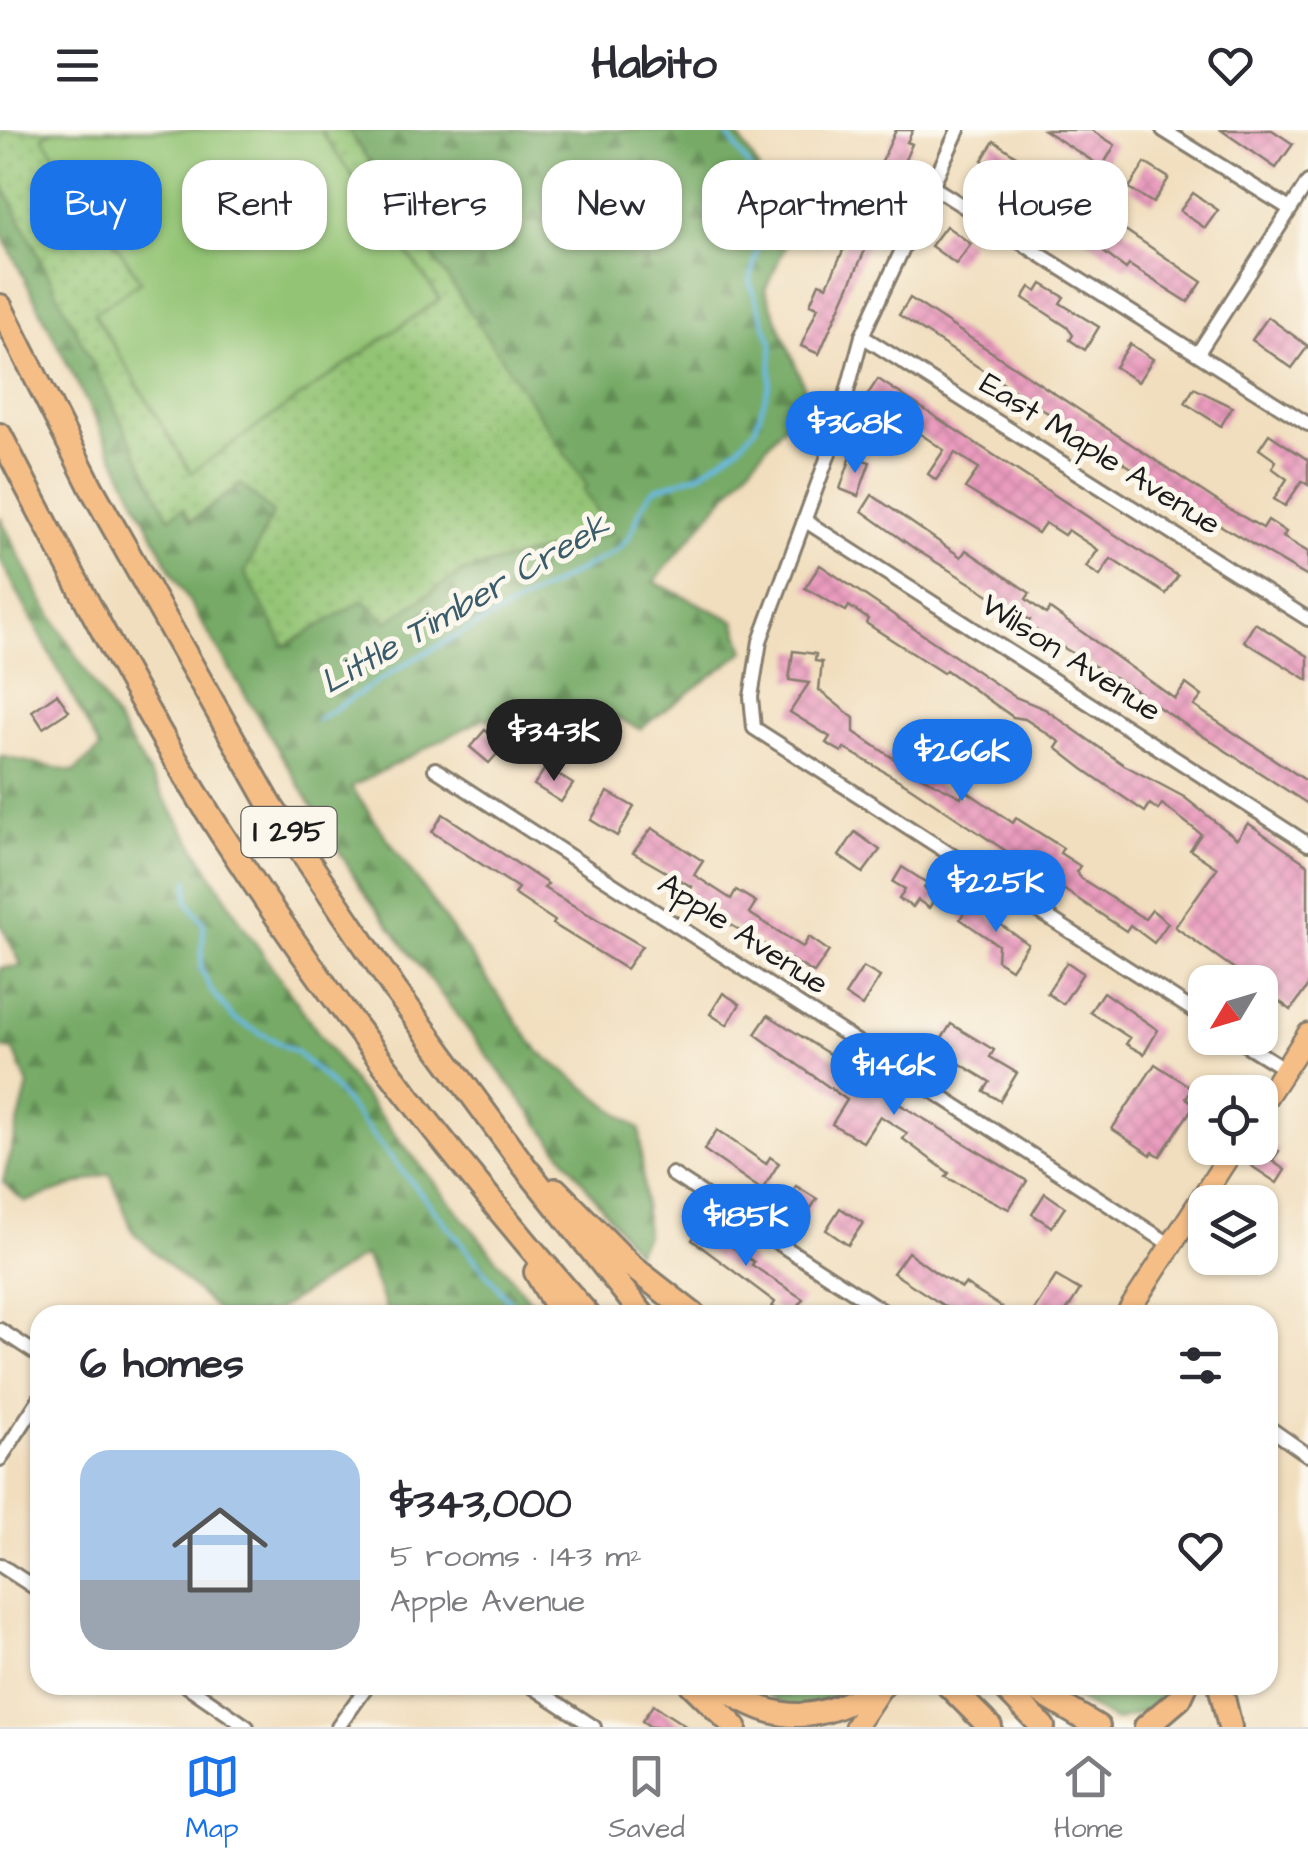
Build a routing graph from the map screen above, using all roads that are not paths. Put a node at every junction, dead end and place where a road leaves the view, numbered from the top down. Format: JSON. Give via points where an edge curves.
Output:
{"nodes":[{"id":1,"x":958,"y":130,"type":"edge"},
{"id":2,"x":1163,"y":130,"type":"edge"},
{"id":3,"x":943,"y":164,"type":"edge"},
{"id":4,"x":1308,"y":182,"type":"edge"},
{"id":5,"x":943,"y":192,"type":"edge"},
{"id":6,"x":1290,"y":209,"type":"junction"},
{"id":7,"x":903,"y":250,"type":"edge"},
{"id":8,"x":0,"y":306,"type":"edge"},
{"id":9,"x":862,"y":336,"type":"junction"},
{"id":10,"x":1198,"y":353,"type":"junction"},
{"id":11,"x":1308,"y":424,"type":"edge"},
{"id":12,"x":0,"y":435,"type":"edge"},
{"id":13,"x":804,"y":520,"type":"junction"},
{"id":14,"x":1308,"y":619,"type":"edge"},
{"id":15,"x":436,"y":768,"type":"dead end"},
{"id":16,"x":1308,"y":844,"type":"edge"},
{"id":17,"x":1188,"y":1007,"type":"edge"},
{"id":18,"x":1308,"y":1034,"type":"edge"},
{"id":19,"x":1262,"y":1055,"type":"edge"},
{"id":20,"x":1285,"y":1069,"type":"junction"},
{"id":21,"x":1278,"y":1080,"type":"edge"},
{"id":22,"x":1223,"y":1165,"type":"edge"},
{"id":23,"x":525,"y":1167,"type":"junction"},
{"id":24,"x":672,"y":1174,"type":"dead end"},
{"id":25,"x":507,"y":1221,"type":"junction"},
{"id":26,"x":1172,"y":1245,"type":"junction"},
{"id":27,"x":556,"y":1305,"type":"edge"},
{"id":28,"x":579,"y":1305,"type":"edge"},
{"id":29,"x":636,"y":1305,"type":"edge"},
{"id":30,"x":681,"y":1305,"type":"edge"},
{"id":31,"x":873,"y":1305,"type":"edge"},
{"id":32,"x":1133,"y":1305,"type":"edge"},
{"id":33,"x":0,"y":1330,"type":"edge"},
{"id":34,"x":30,"y":1350,"type":"edge"},
{"id":35,"x":30,"y":1413,"type":"edge"},
{"id":36,"x":1278,"y":1434,"type":"edge"},
{"id":37,"x":1308,"y":1455,"type":"edge"},
{"id":38,"x":0,"y":1459,"type":"edge"},
{"id":39,"x":0,"y":1565,"type":"edge"},
{"id":40,"x":30,"y":1584,"type":"edge"},
{"id":41,"x":201,"y":1695,"type":"edge"},
{"id":42,"x":361,"y":1695,"type":"edge"},
{"id":43,"x":545,"y":1695,"type":"edge"},
{"id":44,"x":702,"y":1695,"type":"edge"},
{"id":45,"x":728,"y":1695,"type":"edge"},
{"id":46,"x":865,"y":1695,"type":"edge"},
{"id":47,"x":877,"y":1695,"type":"edge"},
{"id":48,"x":958,"y":1695,"type":"edge"},
{"id":49,"x":1012,"y":1695,"type":"edge"},
{"id":50,"x":1045,"y":1695,"type":"edge"},
{"id":51,"x":1181,"y":1695,"type":"edge"},
{"id":52,"x":1222,"y":1695,"type":"edge"},
{"id":53,"x":247,"y":1727,"type":"edge"},
{"id":54,"x":338,"y":1727,"type":"edge"},
{"id":55,"x":594,"y":1727,"type":"edge"},
{"id":56,"x":736,"y":1727,"type":"edge"},
{"id":57,"x":856,"y":1727,"type":"edge"},
{"id":58,"x":990,"y":1727,"type":"edge"},
{"id":59,"x":1043,"y":1727,"type":"edge"},
{"id":60,"x":1098,"y":1727,"type":"edge"},
{"id":61,"x":1146,"y":1727,"type":"edge"},
{"id":62,"x":1230,"y":1727,"type":"edge"}],
"edges":[{"from":1,"to":3,"type":"street"},
{"from":2,"to":6,"type":"street"},
{"from":4,"to":6,"type":"street"},
{"from":5,"to":10,"type":"street"},
{"from":6,"to":10,"type":"street"},
{"from":7,"to":9,"type":"street"},
{"from":8,"to":23,"type":"highway","number":"I 295","via":[[100,504],[271,806]]},
{"from":9,"to":13,"type":"street"},
{"from":9,"to":14,"type":"street","name":"East Maple Avenue"},
{"from":10,"to":11,"type":"street"},
{"from":12,"to":25,"type":"highway","number":"I 295","via":[[80,589],[221,832],[390,1076]]},
{"from":13,"to":16,"type":"street","name":"Wilson Avenue"},
{"from":13,"to":17,"type":"street","via":[[760,642],[751,697],[754,728]]},
{"from":15,"to":26,"type":"street","name":"Apple Avenue"},
{"from":18,"to":20,"type":"main road"},
{"from":19,"to":20,"type":"street"},
{"from":20,"to":21,"type":"main road"},
{"from":22,"to":26,"type":"main road"},
{"from":23,"to":29,"type":"highway","number":"I 295"},
{"from":23,"to":30,"type":"highway","via":[[568,1198],[630,1264]]},
{"from":24,"to":31,"type":"street"},
{"from":25,"to":27,"type":"highway"},
{"from":25,"to":28,"type":"highway","number":"I 295"},
{"from":26,"to":32,"type":"main road"},
{"from":33,"to":34,"type":"street"},
{"from":35,"to":38,"type":"street"},
{"from":36,"to":37,"type":"street"},
{"from":39,"to":40,"type":"street"},
{"from":41,"to":53,"type":"street"},
{"from":42,"to":54,"type":"street"},
{"from":43,"to":55,"type":"street"},
{"from":44,"to":56,"type":"highway"},
{"from":45,"to":46,"type":"highway","via":[[796,1722],[824,1717]]},
{"from":47,"to":57,"type":"main road"},
{"from":48,"to":58,"type":"highway"},
{"from":49,"to":59,"type":"highway"},
{"from":50,"to":60,"type":"highway"},
{"from":51,"to":61,"type":"highway"},
{"from":52,"to":62,"type":"highway"}]}
